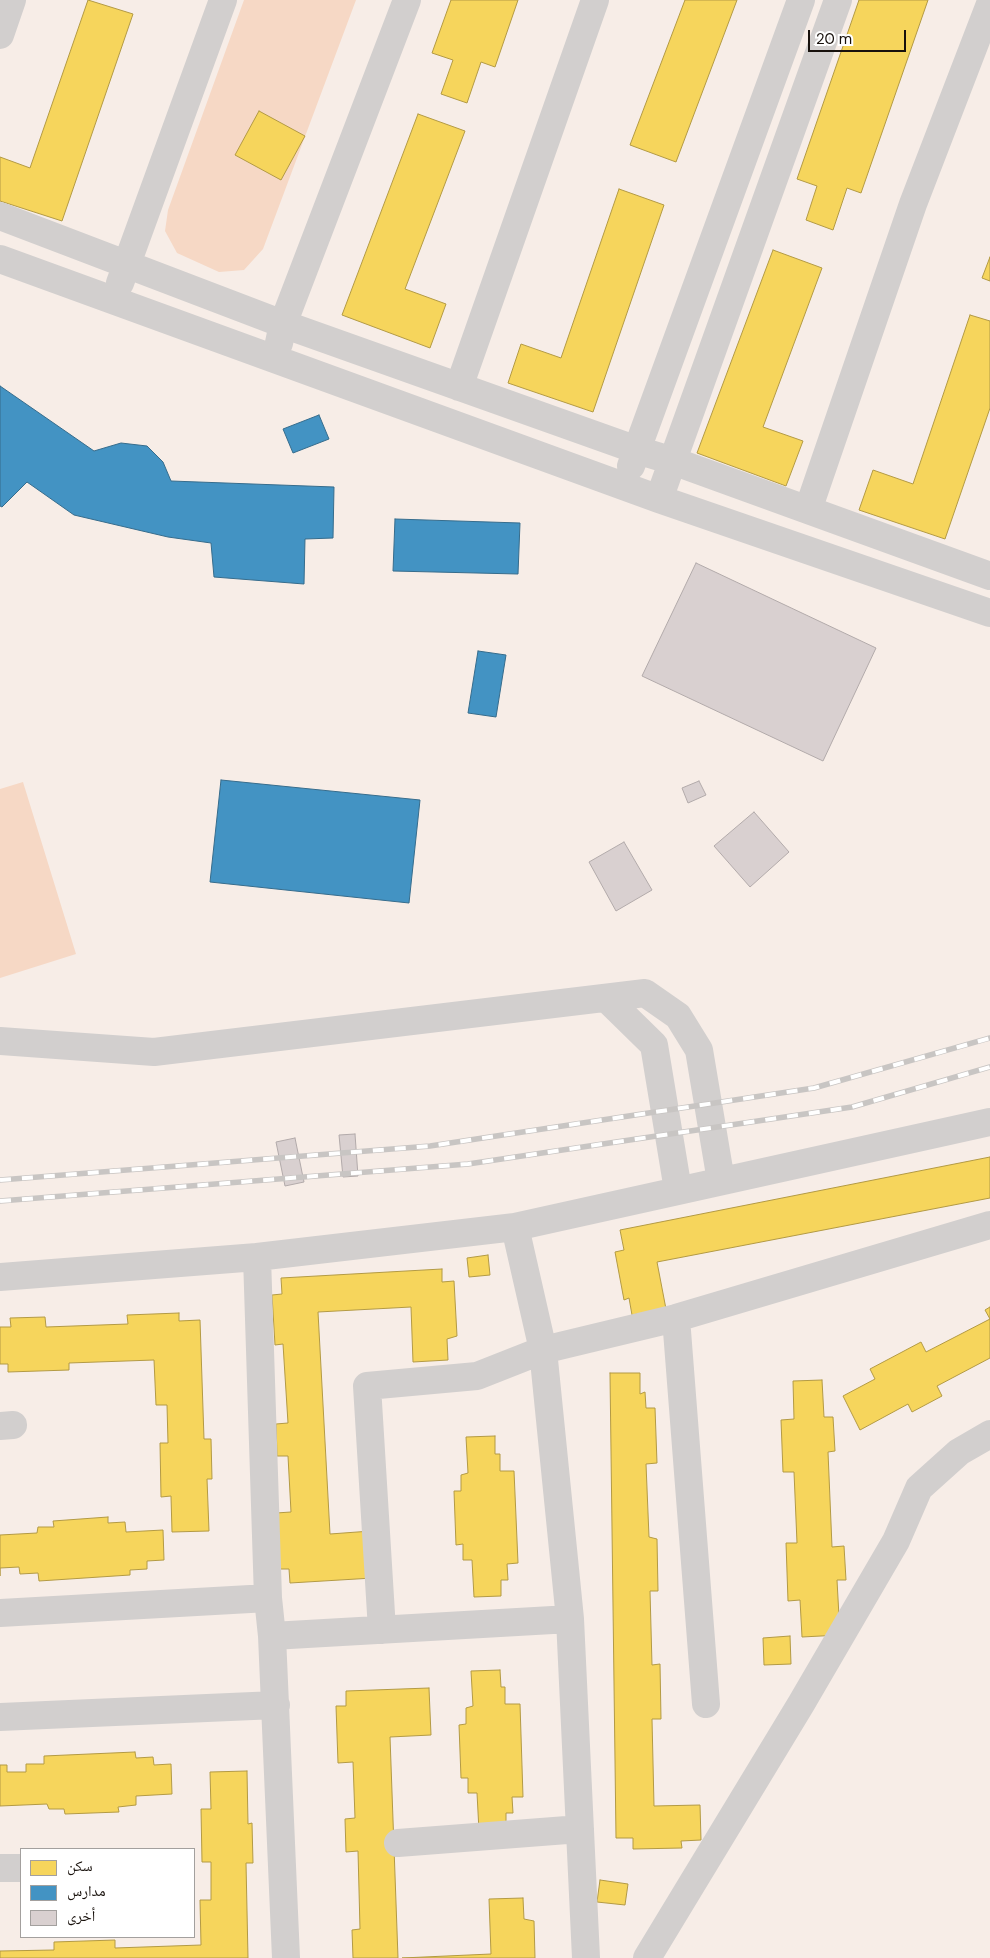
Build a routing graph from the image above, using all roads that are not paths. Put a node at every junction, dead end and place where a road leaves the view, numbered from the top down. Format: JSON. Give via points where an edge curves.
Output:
{"nodes":[{"id":1,"x":12,"y":0,"type":"edge"},
{"id":2,"x":223,"y":0,"type":"edge"},
{"id":3,"x":407,"y":0,"type":"edge"},
{"id":4,"x":595,"y":0,"type":"edge"},
{"id":5,"x":801,"y":0,"type":"edge"},
{"id":6,"x":838,"y":0,"type":"edge"},
{"id":7,"x":990,"y":4,"type":"edge"},
{"id":8,"x":0,"y":35,"type":"edge"},
{"id":9,"x":0,"y":216,"type":"edge"},
{"id":10,"x":0,"y":259,"type":"edge"},
{"id":11,"x":127,"y":265,"type":"junction"},
{"id":12,"x":114,"y":301,"type":"junction"},
{"id":13,"x":283,"y":324,"type":"junction"},
{"id":14,"x":275,"y":360,"type":"junction"},
{"id":15,"x":459,"y":387,"type":"junction"},
{"id":16,"x":637,"y":450,"type":"junction"},
{"id":17,"x":673,"y":461,"type":"junction"},
{"id":18,"x":624,"y":486,"type":"junction"},
{"id":19,"x":659,"y":499,"type":"junction"},
{"id":20,"x":808,"y":510,"type":"junction"},
{"id":21,"x":990,"y":574,"type":"edge"},
{"id":22,"x":990,"y":613,"type":"edge"},
{"id":23,"x":606,"y":998,"type":"junction"},
{"id":24,"x":0,"y":1041,"type":"edge"},
{"id":25,"x":990,"y":1122,"type":"edge"},
{"id":26,"x":721,"y":1181,"type":"junction"},
{"id":27,"x":678,"y":1190,"type":"junction"},
{"id":28,"x":990,"y":1225,"type":"edge"},
{"id":29,"x":515,"y":1227,"type":"junction"},
{"id":30,"x":258,"y":1257,"type":"junction"},
{"id":31,"x":0,"y":1277,"type":"edge"},
{"id":32,"x":676,"y":1318,"type":"junction"},
{"id":33,"x":543,"y":1350,"type":"junction"},
{"id":34,"x":990,"y":1434,"type":"edge"},
{"id":35,"x":268,"y":1598,"type":"junction"},
{"id":36,"x":0,"y":1613,"type":"edge"},
{"id":37,"x":570,"y":1619,"type":"junction"},
{"id":38,"x":382,"y":1630,"type":"junction"},
{"id":39,"x":272,"y":1636,"type":"junction"},
{"id":40,"x":706,"y":1704,"type":"dead end"},
{"id":41,"x":276,"y":1706,"type":"junction"},
{"id":42,"x":0,"y":1716,"type":"edge"},
{"id":43,"x":580,"y":1830,"type":"junction"},
{"id":44,"x":398,"y":1843,"type":"dead end"},
{"id":45,"x":0,"y":1868,"type":"edge"},
{"id":46,"x":20,"y":1868,"type":"edge"},
{"id":47,"x":286,"y":1958,"type":"edge"},
{"id":48,"x":586,"y":1958,"type":"edge"},
{"id":49,"x":647,"y":1958,"type":"edge"}],
"edges":[{"from":1,"to":8,"type":"street"},
{"from":2,"to":11,"type":"street"},
{"from":3,"to":13,"type":"street"},
{"from":4,"to":15,"type":"street"},
{"from":5,"to":16,"type":"street"},
{"from":6,"to":17,"type":"street"},
{"from":7,"to":20,"type":"street","via":[[913,204]]},
{"from":9,"to":11,"type":"street"},
{"from":10,"to":12,"type":"street"},
{"from":11,"to":12,"type":"street"},
{"from":11,"to":13,"type":"street"},
{"from":12,"to":14,"type":"street"},
{"from":13,"to":14,"type":"street"},
{"from":13,"to":15,"type":"street"},
{"from":14,"to":18,"type":"street"},
{"from":15,"to":16,"type":"street"},
{"from":16,"to":17,"type":"street"},
{"from":16,"to":18,"type":"street"},
{"from":17,"to":19,"type":"street"},
{"from":17,"to":20,"type":"street"},
{"from":18,"to":19,"type":"street"},
{"from":19,"to":22,"type":"street"},
{"from":20,"to":21,"type":"street"},
{"from":23,"to":24,"type":"street","via":[[154,1052]]},
{"from":23,"to":26,"type":"street","via":[[645,993],[678,1016],[699,1050]]},
{"from":23,"to":27,"type":"street","via":[[654,1045]]},
{"from":25,"to":26,"type":"street"},
{"from":26,"to":27,"type":"street"},
{"from":27,"to":29,"type":"street"},
{"from":28,"to":32,"type":"street"},
{"from":29,"to":30,"type":"street"},
{"from":29,"to":33,"type":"street"},
{"from":30,"to":31,"type":"street"},
{"from":30,"to":35,"type":"street"},
{"from":32,"to":33,"type":"street"},
{"from":32,"to":40,"type":"street"},
{"from":33,"to":37,"type":"street"},
{"from":33,"to":38,"type":"street","via":[[477,1376],[367,1386]]},
{"from":34,"to":49,"type":"street","via":[[959,1452],[919,1488],[896,1541]]},
{"from":35,"to":36,"type":"street"},
{"from":35,"to":39,"type":"street"},
{"from":37,"to":38,"type":"street"},
{"from":37,"to":43,"type":"street"},
{"from":38,"to":39,"type":"street"},
{"from":39,"to":41,"type":"street"},
{"from":41,"to":42,"type":"street"},
{"from":41,"to":47,"type":"street"},
{"from":43,"to":44,"type":"street"},
{"from":43,"to":48,"type":"street"},
{"from":45,"to":46,"type":"street"}]}
